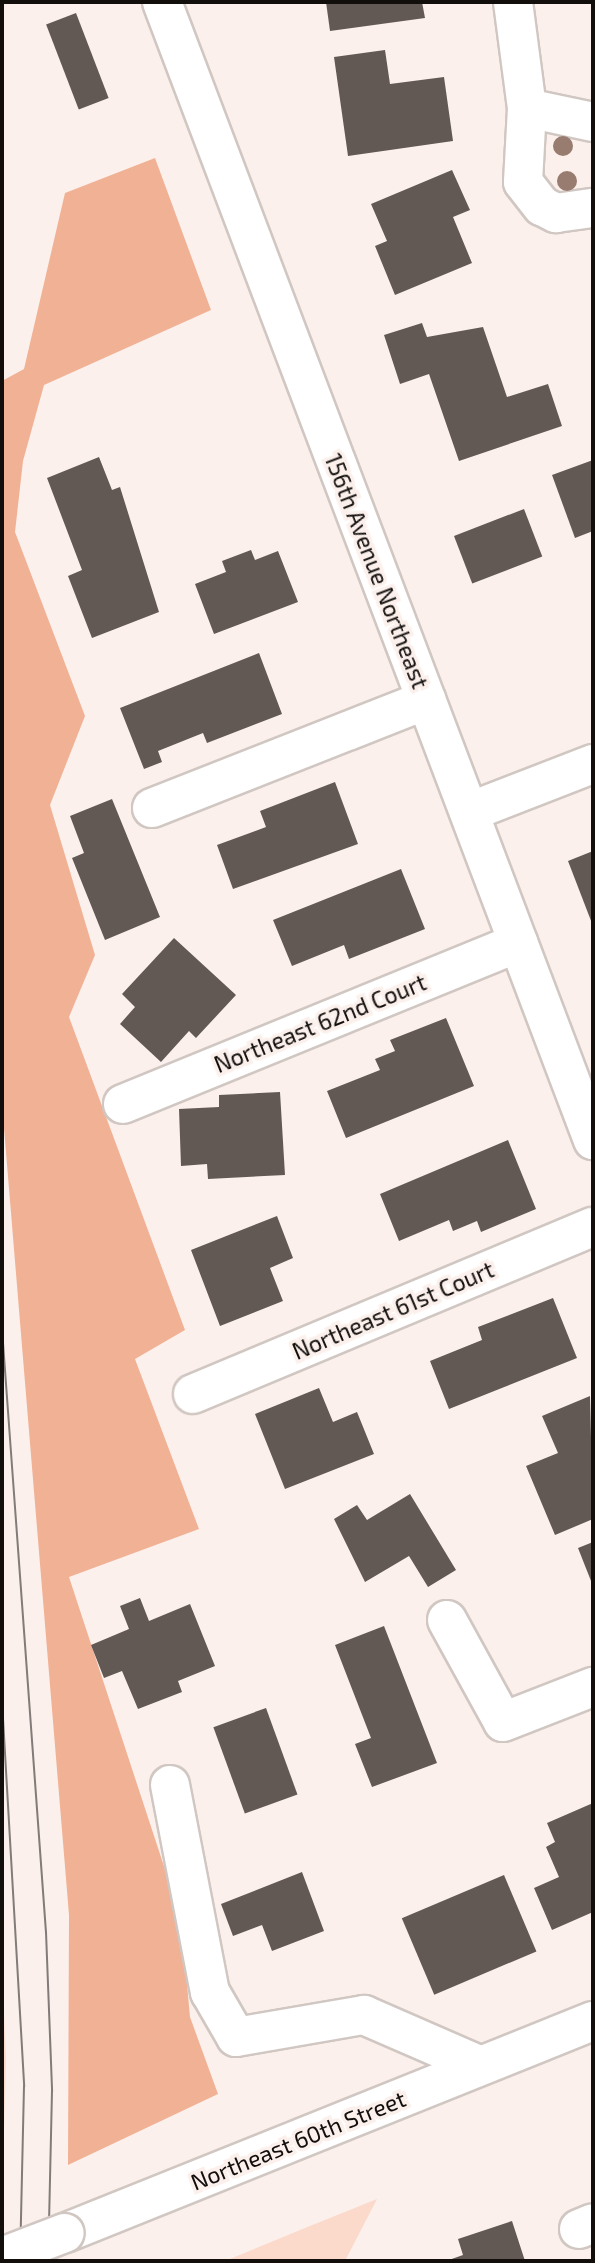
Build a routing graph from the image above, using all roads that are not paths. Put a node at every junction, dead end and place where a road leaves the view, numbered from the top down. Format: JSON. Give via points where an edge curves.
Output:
{"nodes":[{"id":1,"x":162,"y":2,"type":"edge"},
{"id":2,"x":513,"y":2,"type":"edge"},
{"id":3,"x":527,"y":108,"type":"junction"},
{"id":4,"x":593,"y":122,"type":"edge"},
{"id":5,"x":593,"y":208,"type":"edge"},
{"id":6,"x":426,"y":699,"type":"junction"},
{"id":7,"x":593,"y":764,"type":"edge"},
{"id":8,"x":152,"y":808,"type":"dead end"},
{"id":9,"x":469,"y":813,"type":"junction"},
{"id":10,"x":518,"y":943,"type":"junction"},
{"id":11,"x":123,"y":1104,"type":"dead end"},
{"id":12,"x":593,"y":1140,"type":"edge"},
{"id":13,"x":593,"y":1227,"type":"edge"},
{"id":14,"x":193,"y":1394,"type":"dead end"},
{"id":15,"x":447,"y":1620,"type":"dead end"},
{"id":16,"x":593,"y":1687,"type":"edge"},
{"id":17,"x":170,"y":1785,"type":"dead end"},
{"id":18,"x":591,"y":2028,"type":"edge"},
{"id":19,"x":479,"y":2065,"type":"junction"},
{"id":20,"x":2,"y":2257,"type":"edge"}],
"edges":[{"from":1,"to":6,"type":"street","name":"156th Avenue Northeast"},
{"from":2,"to":3,"type":"street"},
{"from":3,"to":4,"type":"street"},
{"from":3,"to":5,"type":"street","via":[[520,166],[530,196],[556,213]]},
{"from":6,"to":8,"type":"street"},
{"from":6,"to":9,"type":"street","name":"156th Avenue Northeast"},
{"from":7,"to":9,"type":"street"},
{"from":9,"to":10,"type":"street","name":"156th Avenue Northeast"},
{"from":10,"to":11,"type":"street","name":"Northeast 62nd Court"},
{"from":10,"to":12,"type":"street","name":"156th Avenue Northeast"},
{"from":13,"to":14,"type":"street","name":"Northeast 61st Court"},
{"from":15,"to":16,"type":"street","via":[[503,1722]]},
{"from":17,"to":19,"type":"street","via":[[210,1992],[236,2037],[364,2015]]},
{"from":18,"to":19,"type":"street","name":"Northeast 60th Street"},
{"from":19,"to":20,"type":"street","name":"Northeast 60th Street","bridge":true}]}
